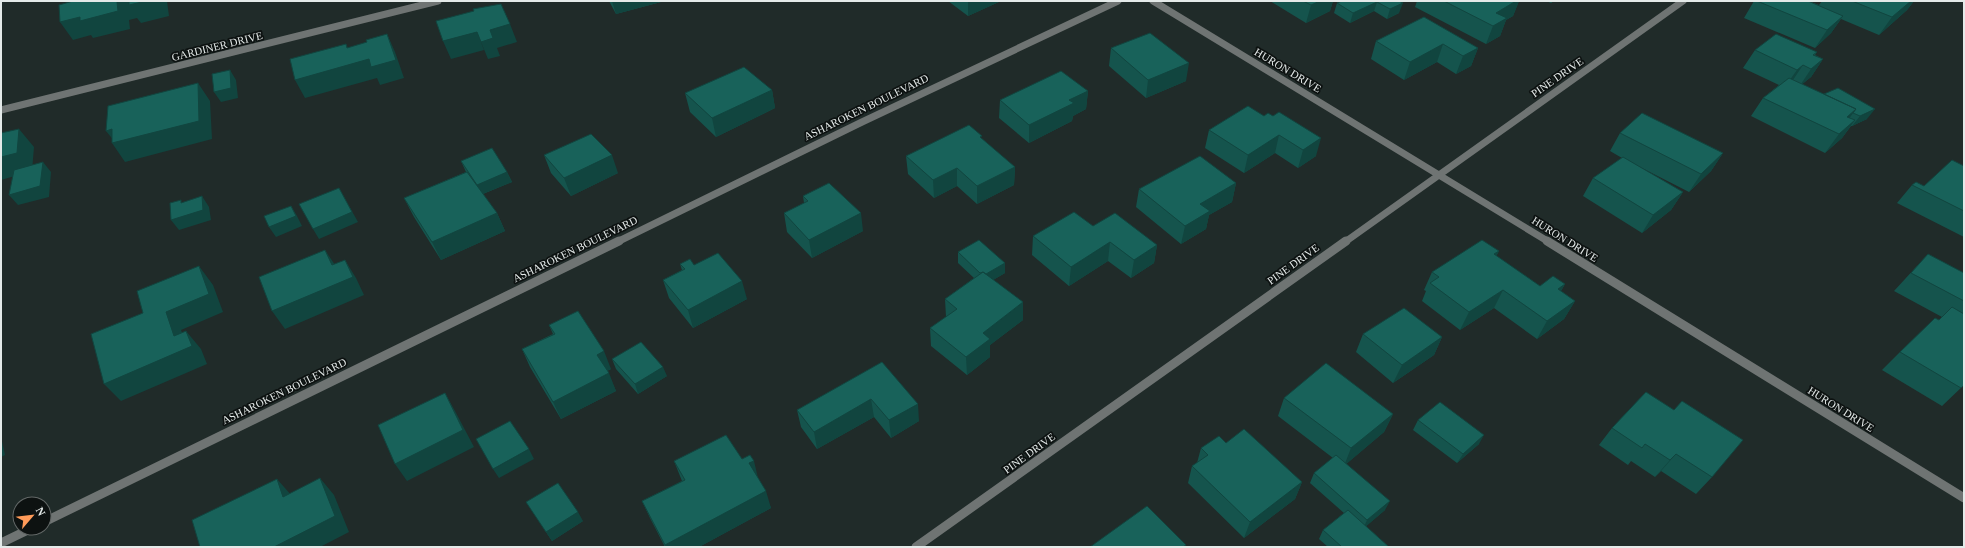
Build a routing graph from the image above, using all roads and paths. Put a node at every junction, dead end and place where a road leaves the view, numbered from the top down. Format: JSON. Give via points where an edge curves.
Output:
{"nodes":[{"id":1,"x":438,"y":1,"type":"edge"},
{"id":2,"x":1118,"y":1,"type":"edge"},
{"id":3,"x":1153,"y":1,"type":"edge"},
{"id":4,"x":1683,"y":1,"type":"edge"},
{"id":5,"x":1,"y":110,"type":"edge"},
{"id":6,"x":1439,"y":174,"type":"junction"},
{"id":7,"x":1964,"y":498,"type":"edge"},
{"id":8,"x":52,"y":518,"type":"edge"},
{"id":9,"x":15,"y":536,"type":"edge"},
{"id":10,"x":1,"y":543,"type":"edge"},
{"id":11,"x":916,"y":547,"type":"edge"}],
"edges":[{"from":1,"to":5,"type":"street","name":"GARDINER DRIVE"},
{"from":2,"to":8,"type":"street","name":"ASHAROKEN BOULEVARD","via":[[862,122]]},
{"from":3,"to":6,"type":"street","name":"HURON DRIVE"},
{"from":4,"to":6,"type":"street","name":"PINE DRIVE"},
{"from":6,"to":7,"type":"street","name":"HURON DRIVE"},
{"from":6,"to":11,"type":"street","name":"PINE DRIVE"},
{"from":9,"to":10,"type":"street"}]}
